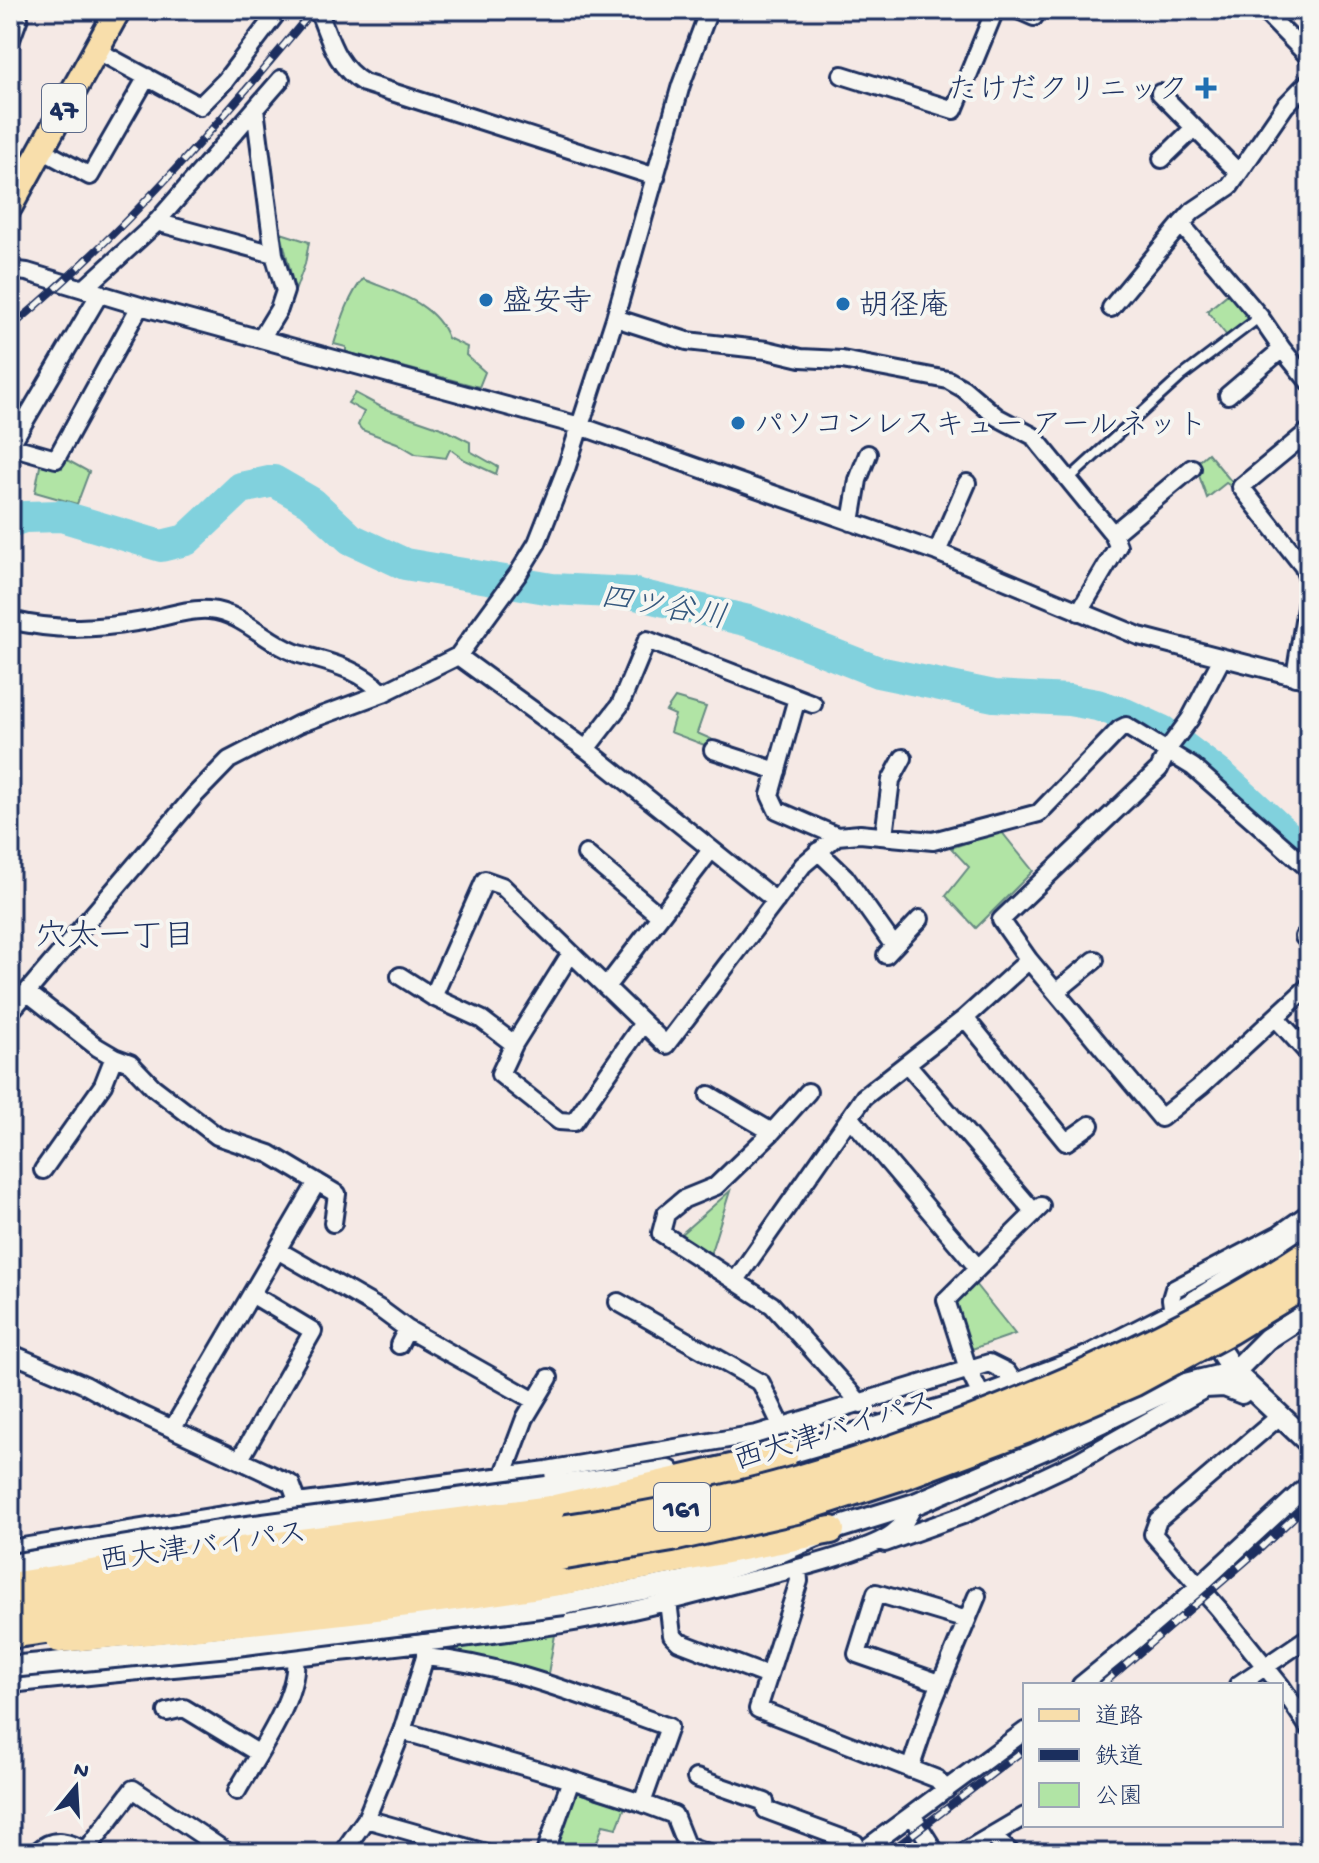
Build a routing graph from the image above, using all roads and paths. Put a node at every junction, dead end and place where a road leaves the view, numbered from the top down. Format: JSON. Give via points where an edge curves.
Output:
{"nodes":[{"id":1,"x":19,"y":10,"type":"edge"},
{"id":2,"x":118,"y":10,"type":"edge"},
{"id":3,"x":279,"y":10,"type":"edge"},
{"id":4,"x":318,"y":10,"type":"edge"},
{"id":5,"x":709,"y":10,"type":"edge"},
{"id":6,"x":995,"y":10,"type":"edge"},
{"id":7,"x":1263,"y":10,"type":"edge"},
{"id":8,"x":96,"y":50,"type":"junction"},
{"id":9,"x":10,"y":54,"type":"edge"},
{"id":10,"x":1309,"y":57,"type":"edge"},
{"id":11,"x":842,"y":75,"type":"dead end"},
{"id":12,"x":147,"y":77,"type":"junction"},
{"id":13,"x":281,"y":79,"type":"dead end"},
{"id":14,"x":1309,"y":81,"type":"edge"},
{"id":15,"x":1160,"y":93,"type":"dead end"},
{"id":16,"x":255,"y":109,"type":"junction"},
{"id":17,"x":1194,"y":128,"type":"junction"},
{"id":18,"x":42,"y":150,"type":"junction"},
{"id":19,"x":1162,"y":159,"type":"dead end"},
{"id":20,"x":1239,"y":173,"type":"junction"},
{"id":21,"x":656,"y":177,"type":"junction"},
{"id":22,"x":10,"y":206,"type":"edge"},
{"id":23,"x":156,"y":222,"type":"junction"},
{"id":24,"x":1181,"y":224,"type":"junction"},
{"id":25,"x":274,"y":254,"type":"junction"},
{"id":26,"x":10,"y":270,"type":"edge"},
{"id":27,"x":92,"y":291,"type":"junction"},
{"id":28,"x":140,"y":306,"type":"junction"},
{"id":29,"x":1111,"y":308,"type":"dead end"},
{"id":30,"x":1260,"y":317,"type":"junction"},
{"id":31,"x":615,"y":318,"type":"junction"},
{"id":32,"x":262,"y":337,"type":"junction"},
{"id":33,"x":1282,"y":349,"type":"junction"},
{"id":34,"x":1309,"y":382,"type":"edge"},
{"id":35,"x":1228,"y":395,"type":"dead end"},
{"id":36,"x":580,"y":426,"type":"junction"},
{"id":37,"x":1309,"y":431,"type":"edge"},
{"id":38,"x":868,"y":454,"type":"dead end"},
{"id":39,"x":1192,"y":468,"type":"dead end"},
{"id":40,"x":1068,"y":479,"type":"junction"},
{"id":41,"x":967,"y":483,"type":"dead end"},
{"id":42,"x":851,"y":522,"type":"junction"},
{"id":43,"x":1113,"y":534,"type":"junction"},
{"id":44,"x":937,"y":552,"type":"junction"},
{"id":45,"x":1309,"y":581,"type":"edge"},
{"id":46,"x":1309,"y":589,"type":"edge"},
{"id":47,"x":1079,"y":612,"type":"junction"},
{"id":48,"x":10,"y":620,"type":"edge"},
{"id":49,"x":458,"y":656,"type":"junction"},
{"id":50,"x":1222,"y":658,"type":"junction"},
{"id":51,"x":1302,"y":679,"type":"edge"},
{"id":52,"x":383,"y":693,"type":"junction"},
{"id":53,"x":1172,"y":744,"type":"junction"},
{"id":54,"x":586,"y":749,"type":"junction"},
{"id":55,"x":713,"y":750,"type":"dead end"},
{"id":56,"x":903,"y":758,"type":"dead end"},
{"id":57,"x":777,"y":771,"type":"junction"},
{"id":58,"x":837,"y":836,"type":"junction"},
{"id":59,"x":884,"y":836,"type":"junction"},
{"id":60,"x":711,"y":850,"type":"junction"},
{"id":61,"x":818,"y":851,"type":"junction"},
{"id":62,"x":586,"y":854,"type":"dead end"},
{"id":63,"x":1309,"y":869,"type":"edge"},
{"id":64,"x":776,"y":901,"type":"junction"},
{"id":65,"x":660,"y":916,"type":"junction"},
{"id":66,"x":920,"y":919,"type":"dead end"},
{"id":67,"x":571,"y":953,"type":"junction"},
{"id":68,"x":1029,"y":960,"type":"junction"},
{"id":69,"x":1095,"y":960,"type":"dead end"},
{"id":70,"x":400,"y":976,"type":"dead end"},
{"id":71,"x":1309,"y":986,"type":"edge"},
{"id":72,"x":606,"y":987,"type":"junction"},
{"id":73,"x":1056,"y":992,"type":"junction"},
{"id":74,"x":28,"y":993,"type":"junction"},
{"id":75,"x":433,"y":997,"type":"junction"},
{"id":76,"x":10,"y":1012,"type":"edge"},
{"id":77,"x":965,"y":1018,"type":"junction"},
{"id":78,"x":1276,"y":1018,"type":"junction"},
{"id":79,"x":643,"y":1023,"type":"junction"},
{"id":80,"x":514,"y":1044,"type":"junction"},
{"id":81,"x":1309,"y":1054,"type":"edge"},
{"id":82,"x":114,"y":1057,"type":"junction"},
{"id":83,"x":907,"y":1064,"type":"junction"},
{"id":84,"x":808,"y":1092,"type":"dead end"},
{"id":85,"x":709,"y":1095,"type":"dead end"},
{"id":86,"x":850,"y":1117,"type":"junction"},
{"id":87,"x":1090,"y":1125,"type":"dead end"},
{"id":88,"x":772,"y":1132,"type":"junction"},
{"id":89,"x":43,"y":1170,"type":"dead end"},
{"id":90,"x":317,"y":1182,"type":"junction"},
{"id":91,"x":1309,"y":1213,"type":"edge"},
{"id":92,"x":333,"y":1223,"type":"dead end"},
{"id":93,"x":1309,"y":1229,"type":"edge"},
{"id":94,"x":279,"y":1251,"type":"junction"},
{"id":95,"x":1309,"y":1253,"type":"edge"},
{"id":96,"x":978,"y":1268,"type":"junction"},
{"id":97,"x":736,"y":1280,"type":"junction"},
{"id":98,"x":1309,"y":1281,"type":"edge"},
{"id":99,"x":253,"y":1295,"type":"junction"},
{"id":100,"x":618,"y":1302,"type":"dead end"},
{"id":101,"x":1181,"y":1309,"type":"junction"},
{"id":102,"x":1309,"y":1312,"type":"edge"},
{"id":103,"x":407,"y":1329,"type":"junction"},
{"id":104,"x":399,"y":1345,"type":"dead end"},
{"id":105,"x":10,"y":1353,"type":"edge"},
{"id":106,"x":968,"y":1369,"type":"junction"},
{"id":107,"x":1234,"y":1372,"type":"junction"},
{"id":108,"x":549,"y":1378,"type":"dead end"},
{"id":109,"x":1015,"y":1384,"type":"junction"},
{"id":110,"x":1251,"y":1387,"type":"junction"},
{"id":111,"x":982,"y":1397,"type":"junction"},
{"id":112,"x":535,"y":1401,"type":"junction"},
{"id":113,"x":861,"y":1404,"type":"junction"},
{"id":114,"x":1281,"y":1415,"type":"junction"},
{"id":115,"x":782,"y":1427,"type":"junction"},
{"id":116,"x":173,"y":1428,"type":"junction"},
{"id":117,"x":1309,"y":1443,"type":"edge"},
{"id":118,"x":784,"y":1456,"type":"joint"},
{"id":119,"x":240,"y":1459,"type":"junction"},
{"id":120,"x":504,"y":1474,"type":"junction"},
{"id":121,"x":1309,"y":1484,"type":"edge"},
{"id":122,"x":404,"y":1488,"type":"junction"},
{"id":123,"x":549,"y":1498,"type":"junction"},
{"id":124,"x":298,"y":1503,"type":"junction"},
{"id":125,"x":915,"y":1504,"type":"junction"},
{"id":126,"x":831,"y":1530,"type":"joint"},
{"id":127,"x":867,"y":1545,"type":"junction"},
{"id":128,"x":10,"y":1549,"type":"edge"},
{"id":129,"x":10,"y":1565,"type":"edge"},
{"id":130,"x":798,"y":1568,"type":"junction"},
{"id":131,"x":10,"y":1586,"type":"edge"},
{"id":132,"x":1198,"y":1586,"type":"junction"},
{"id":133,"x":562,"y":1593,"type":"junction"},
{"id":134,"x":977,"y":1596,"type":"dead end"},
{"id":135,"x":668,"y":1601,"type":"junction"},
{"id":136,"x":10,"y":1606,"type":"edge"},
{"id":137,"x":967,"y":1620,"type":"junction"},
{"id":138,"x":10,"y":1634,"type":"edge"},
{"id":139,"x":1309,"y":1637,"type":"edge"},
{"id":140,"x":10,"y":1643,"type":"edge"},
{"id":141,"x":425,"y":1650,"type":"junction"},
{"id":142,"x":295,"y":1658,"type":"junction"},
{"id":143,"x":10,"y":1667,"type":"edge"},
{"id":144,"x":1268,"y":1667,"type":"junction"},
{"id":145,"x":768,"y":1676,"type":"junction"},
{"id":146,"x":940,"y":1683,"type":"junction"},
{"id":147,"x":1083,"y":1683,"type":"edge"},
{"id":148,"x":1241,"y":1683,"type":"edge"},
{"id":149,"x":1278,"y":1683,"type":"edge"},
{"id":150,"x":10,"y":1684,"type":"edge"},
{"id":151,"x":1283,"y":1690,"type":"edge"},
{"id":152,"x":167,"y":1712,"type":"dead end"},
{"id":153,"x":1309,"y":1728,"type":"edge"},
{"id":154,"x":402,"y":1731,"type":"junction"},
{"id":155,"x":1023,"y":1732,"type":"edge"},
{"id":156,"x":258,"y":1753,"type":"junction"},
{"id":157,"x":910,"y":1769,"type":"junction"},
{"id":158,"x":696,"y":1778,"type":"dead end"},
{"id":159,"x":571,"y":1780,"type":"junction"},
{"id":160,"x":946,"y":1790,"type":"junction"},
{"id":161,"x":237,"y":1791,"type":"dead end"},
{"id":162,"x":642,"y":1803,"type":"junction"},
{"id":163,"x":912,"y":1815,"type":"junction"},
{"id":164,"x":1023,"y":1817,"type":"edge"},
{"id":165,"x":366,"y":1819,"type":"junction"},
{"id":166,"x":992,"y":1836,"type":"junction"},
{"id":167,"x":88,"y":1852,"type":"edge"},
{"id":168,"x":36,"y":1853,"type":"edge"},
{"id":169,"x":228,"y":1853,"type":"edge"},
{"id":170,"x":342,"y":1853,"type":"edge"},
{"id":171,"x":486,"y":1853,"type":"edge"},
{"id":172,"x":545,"y":1853,"type":"edge"},
{"id":173,"x":708,"y":1853,"type":"edge"},
{"id":174,"x":860,"y":1853,"type":"edge"},
{"id":175,"x":936,"y":1853,"type":"edge"},
{"id":176,"x":962,"y":1853,"type":"edge"},
{"id":177,"x":1011,"y":1853,"type":"edge"}],
"edges":[{"from":1,"to":9,"type":"lane","via":[[23,18]]},
{"from":2,"to":8,"type":"main road","number":"47"},
{"from":3,"to":12,"type":"street","via":[[200,106]]},
{"from":4,"to":21,"type":"street","via":[[348,74],[364,83]]},
{"from":5,"to":21,"type":"street","via":[[681,85]]},
{"from":6,"to":11,"type":"street","via":[[954,110]]},
{"from":7,"to":10,"type":"street"},
{"from":8,"to":12,"type":"street"},
{"from":8,"to":18,"type":"main road","number":"47"},
{"from":12,"to":18,"type":"street","via":[[90,176]]},
{"from":13,"to":16,"type":"street"},
{"from":14,"to":20,"type":"street"},
{"from":15,"to":17,"type":"street"},
{"from":16,"to":23,"type":"street"},
{"from":16,"to":25,"type":"street"},
{"from":17,"to":19,"type":"street"},
{"from":17,"to":20,"type":"street"},
{"from":18,"to":22,"type":"main road","number":"47"},
{"from":20,"to":24,"type":"street"},
{"from":21,"to":31,"type":"street"},
{"from":23,"to":25,"type":"street"},
{"from":23,"to":27,"type":"street"},
{"from":24,"to":29,"type":"street"},
{"from":24,"to":30,"type":"street"},
{"from":25,"to":32,"type":"street","via":[[285,291]]},
{"from":26,"to":27,"type":"street"},
{"from":27,"to":28,"type":"street"},
{"from":27,"to":28,"type":"street","via":[[10,446],[56,459]]},
{"from":28,"to":32,"type":"street"},
{"from":30,"to":33,"type":"street"},
{"from":30,"to":40,"type":"lane","via":[[1182,376]]},
{"from":31,"to":36,"type":"street"},
{"from":31,"to":40,"type":"street","via":[[687,341],[842,360],[948,380],[1033,436]]},
{"from":32,"to":36,"type":"street"},
{"from":33,"to":34,"type":"street"},
{"from":33,"to":35,"type":"street"},
{"from":36,"to":42,"type":"street"},
{"from":36,"to":49,"type":"street","via":[[537,543]]},
{"from":37,"to":45,"type":"street","via":[[1241,487]]},
{"from":38,"to":42,"type":"street"},
{"from":39,"to":43,"type":"street"},
{"from":40,"to":43,"type":"street"},
{"from":41,"to":44,"type":"street"},
{"from":42,"to":44,"type":"street"},
{"from":43,"to":47,"type":"street","via":[[1118,546]]},
{"from":44,"to":47,"type":"street"},
{"from":46,"to":51,"type":"street"},
{"from":47,"to":50,"type":"street","via":[[1139,636]]},
{"from":48,"to":52,"type":"street","via":[[82,629],[208,609],[237,618],[292,652],[340,664],[368,678]]},
{"from":49,"to":52,"type":"street"},
{"from":49,"to":54,"type":"street"},
{"from":50,"to":51,"type":"street"},
{"from":50,"to":53,"type":"street"},
{"from":52,"to":74,"type":"street","via":[[299,724],[229,760]]},
{"from":53,"to":59,"type":"street","via":[[1126,726],[1039,813],[933,841]]},
{"from":53,"to":63,"type":"street"},
{"from":53,"to":68,"type":"street","via":[[1159,769],[1001,920]]},
{"from":54,"to":57,"type":"street","via":[[620,705],[647,640],[805,701]]},
{"from":54,"to":60,"type":"street"},
{"from":55,"to":57,"type":"street"},
{"from":56,"to":59,"type":"street","via":[[891,780]]},
{"from":57,"to":58,"type":"street","via":[[770,795],[777,810]]},
{"from":58,"to":59,"type":"street"},
{"from":58,"to":61,"type":"street"},
{"from":60,"to":64,"type":"street"},
{"from":60,"to":65,"type":"street"},
{"from":61,"to":64,"type":"street"},
{"from":61,"to":66,"type":"street","via":[[845,877],[890,950]]},
{"from":62,"to":65,"type":"street"},
{"from":64,"to":79,"type":"street","via":[[666,1045]]},
{"from":65,"to":72,"type":"street"},
{"from":67,"to":72,"type":"street"},
{"from":67,"to":75,"type":"street","via":[[502,886],[485,880]]},
{"from":67,"to":80,"type":"street"},
{"from":68,"to":73,"type":"street"},
{"from":68,"to":77,"type":"street"},
{"from":69,"to":73,"type":"street"},
{"from":70,"to":75,"type":"street"},
{"from":71,"to":78,"type":"street"},
{"from":72,"to":79,"type":"street"},
{"from":73,"to":78,"type":"street","via":[[1161,1118]]},
{"from":74,"to":76,"type":"street"},
{"from":74,"to":82,"type":"street"},
{"from":75,"to":80,"type":"street","via":[[481,1019]]},
{"from":77,"to":83,"type":"street"},
{"from":77,"to":87,"type":"street","via":[[1066,1142]]},
{"from":78,"to":81,"type":"street"},
{"from":79,"to":80,"type":"street","via":[[574,1122],[559,1121],[500,1074]]},
{"from":82,"to":89,"type":"street","via":[[103,1085]]},
{"from":82,"to":90,"type":"street","via":[[130,1063],[217,1136],[270,1154]]},
{"from":83,"to":86,"type":"street","via":[[864,1097]]},
{"from":83,"to":96,"type":"street","via":[[1038,1209]]},
{"from":84,"to":88,"type":"street"},
{"from":85,"to":88,"type":"street"},
{"from":86,"to":96,"type":"street"},
{"from":86,"to":97,"type":"street"},
{"from":88,"to":97,"type":"street","via":[[716,1186],[684,1199],[666,1214],[661,1233]]},
{"from":90,"to":92,"type":"street","via":[[337,1194]]},
{"from":90,"to":94,"type":"street"},
{"from":91,"to":101,"type":"street","via":[[1174,1289],[1171,1299]]},
{"from":93,"to":101,"type":"street"},
{"from":94,"to":99,"type":"street"},
{"from":94,"to":103,"type":"street"},
{"from":95,"to":136,"type":"highway","name":"西大津バイパス","number":"161","bridge":true,"via":[[1216,1310],[1015,1405],[790,1482],[548,1532]]},
{"from":96,"to":106,"type":"street","via":[[946,1300]]},
{"from":97,"to":113,"type":"street","via":[[772,1305]]},
{"from":98,"to":138,"type":"highway","name":"西大津バイパス","number":"161","bridge":true,"via":[[1119,1388],[1025,1429],[796,1509],[553,1557]]},
{"from":99,"to":116,"type":"street"},
{"from":99,"to":119,"type":"street","via":[[313,1331]]},
{"from":100,"to":115,"type":"street","via":[[761,1383]]},
{"from":101,"to":107,"type":"street"},
{"from":101,"to":109,"type":"street","via":[[1085,1358]]},
{"from":102,"to":107,"type":"street","via":[[1267,1339]]},
{"from":103,"to":104,"type":"street"},
{"from":103,"to":112,"type":"street"},
{"from":105,"to":116,"type":"street"},
{"from":106,"to":109,"type":"street","via":[[989,1363],[1007,1372]]},
{"from":106,"to":111,"type":"street"},
{"from":106,"to":113,"type":"street"},
{"from":107,"to":110,"type":"street"},
{"from":107,"to":125,"type":"street","via":[[1177,1386]]},
{"from":108,"to":112,"type":"street"},
{"from":109,"to":111,"type":"street"},
{"from":110,"to":114,"type":"street"},
{"from":110,"to":127,"type":"street","via":[[1242,1395],[1224,1388],[1205,1389],[1078,1461],[963,1515],[894,1541]]},
{"from":111,"to":118,"type":"street"},
{"from":112,"to":120,"type":"street"},
{"from":113,"to":115,"type":"street"},
{"from":114,"to":117,"type":"street"},
{"from":114,"to":132,"type":"street","via":[[1158,1520],[1153,1534]]},
{"from":115,"to":120,"type":"street"},
{"from":116,"to":119,"type":"street"},
{"from":118,"to":123,"type":"highway"},
{"from":119,"to":124,"type":"street","via":[[291,1484]]},
{"from":120,"to":122,"type":"street"},
{"from":121,"to":132,"type":"street"},
{"from":122,"to":124,"type":"street"},
{"from":122,"to":141,"type":"street"},
{"from":123,"to":129,"type":"street","bridge":true,"via":[[225,1530]]},
{"from":123,"to":131,"type":"highway","bridge":true},
{"from":124,"to":128,"type":"street"},
{"from":125,"to":126,"type":"street"},
{"from":125,"to":127,"type":"street","via":[[891,1535]]},
{"from":126,"to":133,"type":"highway"},
{"from":127,"to":130,"type":"street"},
{"from":130,"to":135,"type":"street"},
{"from":130,"to":145,"type":"street","via":[[799,1581]]},
{"from":132,"to":144,"type":"street"},
{"from":132,"to":147,"type":"street"},
{"from":133,"to":140,"type":"highway","bridge":true,"via":[[449,1599],[230,1625]]},
{"from":133,"to":143,"type":"street","bridge":true,"via":[[229,1646]]},
{"from":134,"to":137,"type":"street"},
{"from":135,"to":141,"type":"street"},
{"from":135,"to":145,"type":"street","via":[[672,1635],[679,1642]]},
{"from":137,"to":146,"type":"street"},
{"from":137,"to":146,"type":"street","via":[[876,1593],[857,1654]]},
{"from":139,"to":144,"type":"street"},
{"from":141,"to":142,"type":"street"},
{"from":141,"to":154,"type":"street"},
{"from":141,"to":162,"type":"street","via":[[527,1677],[669,1727]]},
{"from":142,"to":150,"type":"street"},
{"from":142,"to":156,"type":"street","via":[[297,1673]]},
{"from":144,"to":148,"type":"street"},
{"from":144,"to":149,"type":"street"},
{"from":145,"to":157,"type":"street","via":[[758,1709]]},
{"from":146,"to":157,"type":"street"},
{"from":151,"to":153,"type":"street"},
{"from":152,"to":156,"type":"street","via":[[184,1708]]},
{"from":154,"to":159,"type":"street"},
{"from":154,"to":165,"type":"street"},
{"from":155,"to":160,"type":"street"},
{"from":156,"to":161,"type":"street"},
{"from":157,"to":160,"type":"street","via":[[937,1779]]},
{"from":158,"to":174,"type":"street","via":[[855,1843]]},
{"from":159,"to":162,"type":"street"},
{"from":159,"to":172,"type":"street"},
{"from":160,"to":163,"type":"street"},
{"from":162,"to":173,"type":"street","via":[[674,1815],[686,1845]]},
{"from":163,"to":174,"type":"street"},
{"from":163,"to":175,"type":"street"},
{"from":164,"to":166,"type":"street"},
{"from":165,"to":170,"type":"street"},
{"from":165,"to":171,"type":"street"},
{"from":166,"to":176,"type":"street"},
{"from":166,"to":177,"type":"street"},
{"from":167,"to":168,"type":"street","via":[[62,1840],[44,1844]]},
{"from":167,"to":169,"type":"street","via":[[133,1789]]}]}
